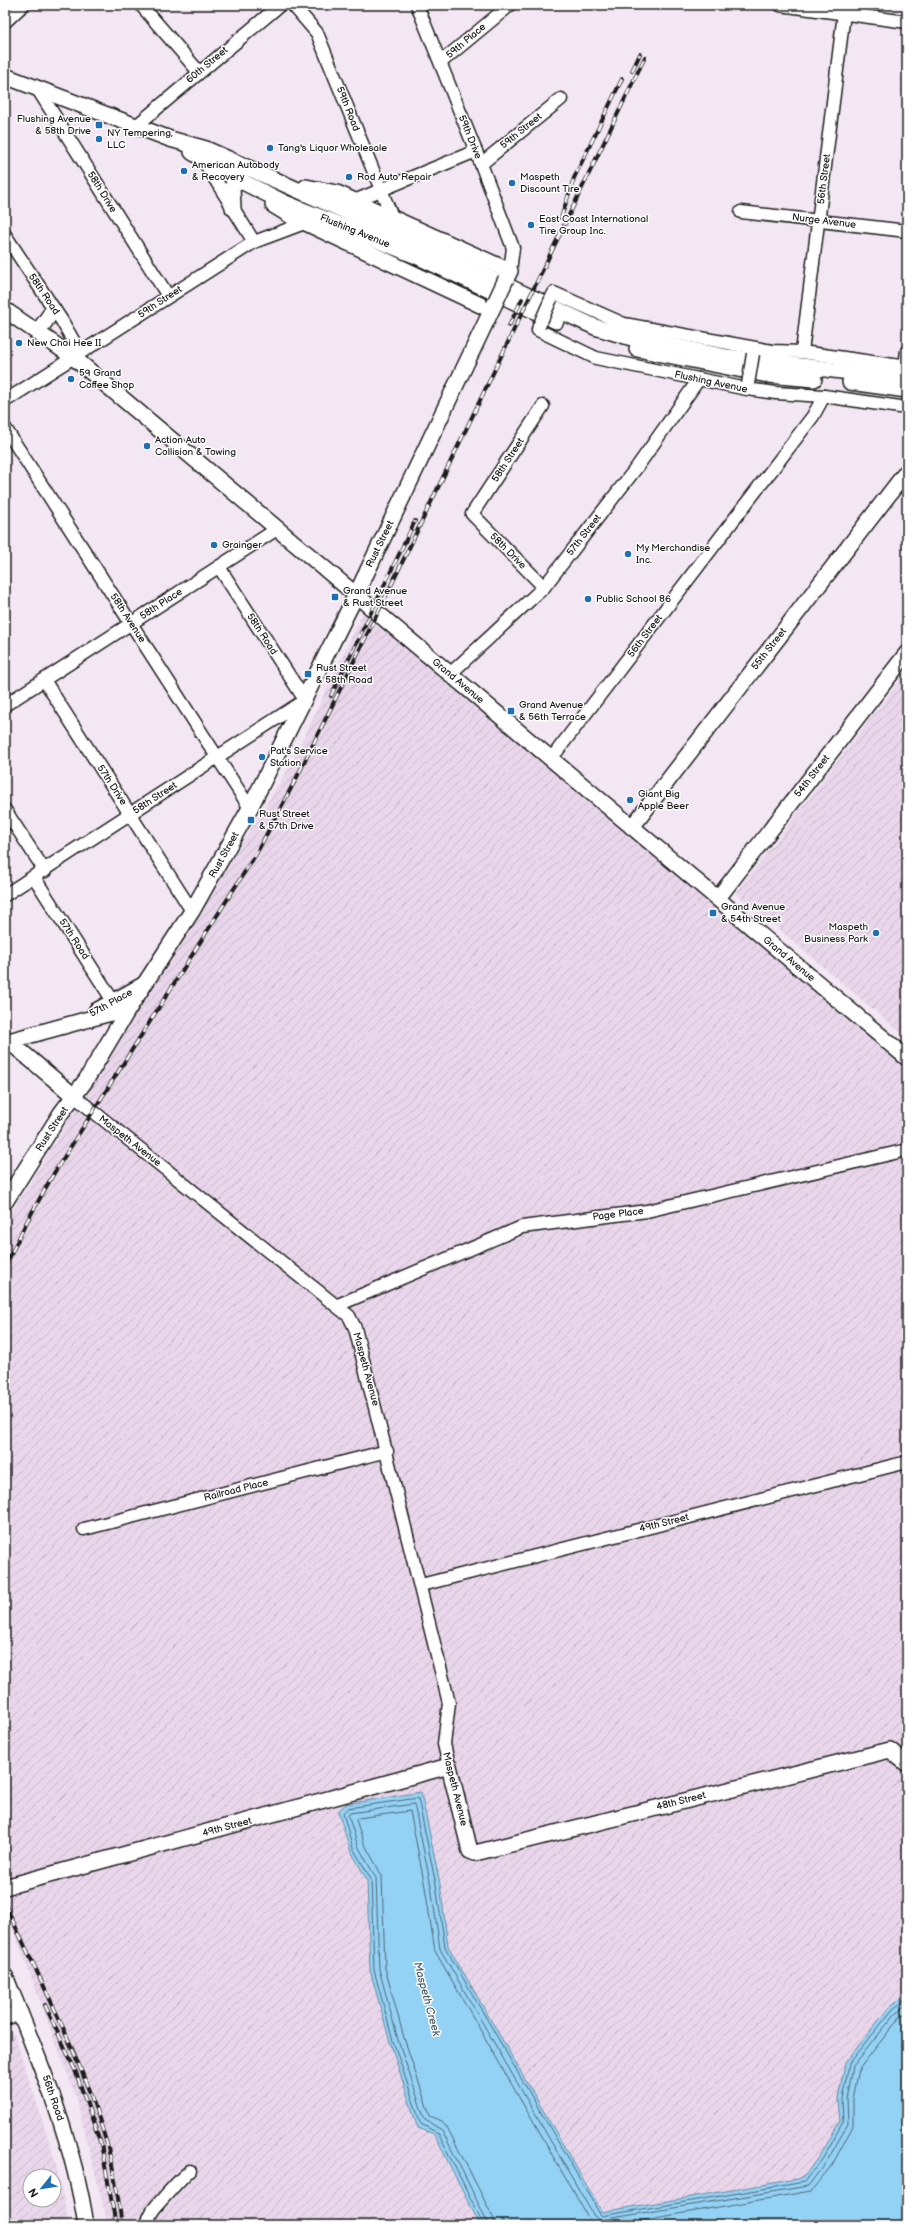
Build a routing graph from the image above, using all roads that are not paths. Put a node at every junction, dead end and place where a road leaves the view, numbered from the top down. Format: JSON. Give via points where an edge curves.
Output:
{"nodes":[{"id":1,"x":23,"y":5,"type":"edge"},
{"id":2,"x":141,"y":5,"type":"edge"},
{"id":3,"x":280,"y":5,"type":"edge"},
{"id":4,"x":293,"y":5,"type":"edge"},
{"id":5,"x":417,"y":5,"type":"edge"},
{"id":6,"x":510,"y":5,"type":"edge"},
{"id":7,"x":780,"y":5,"type":"edge"},
{"id":8,"x":845,"y":9,"type":"edge"},
{"id":9,"x":5,"y":22,"type":"edge"},
{"id":10,"x":907,"y":22,"type":"edge"},
{"id":11,"x":441,"y":62,"type":"junction"},
{"id":12,"x":199,"y":72,"type":"junction"},
{"id":13,"x":5,"y":76,"type":"edge"},
{"id":14,"x":37,"y":88,"type":"junction"},
{"id":15,"x":561,"y":98,"type":"dead end"},
{"id":16,"x":136,"y":126,"type":"junction"},
{"id":17,"x":170,"y":139,"type":"junction"},
{"id":18,"x":476,"y":151,"type":"junction"},
{"id":19,"x":202,"y":158,"type":"junction"},
{"id":20,"x":481,"y":164,"type":"junction"},
{"id":21,"x":246,"y":167,"type":"junction"},
{"id":22,"x":237,"y":179,"type":"junction"},
{"id":23,"x":281,"y":182,"type":"junction"},
{"id":24,"x":381,"y":190,"type":"junction"},
{"id":25,"x":261,"y":191,"type":"junction"},
{"id":26,"x":354,"y":201,"type":"junction"},
{"id":27,"x":233,"y":208,"type":"junction"},
{"id":28,"x":741,"y":212,"type":"dead end"},
{"id":29,"x":321,"y":217,"type":"junction"},
{"id":30,"x":393,"y":219,"type":"junction"},
{"id":31,"x":819,"y":220,"type":"junction"},
{"id":32,"x":305,"y":223,"type":"junction"},
{"id":33,"x":907,"y":231,"type":"edge"},
{"id":34,"x":5,"y":235,"type":"edge"},
{"id":35,"x":254,"y":242,"type":"junction"},
{"id":36,"x":508,"y":275,"type":"junction"},
{"id":37,"x":168,"y":296,"type":"junction"},
{"id":38,"x":493,"y":308,"type":"junction"},
{"id":39,"x":5,"y":310,"type":"edge"},
{"id":40,"x":54,"y":310,"type":"junction"},
{"id":41,"x":38,"y":332,"type":"junction"},
{"id":42,"x":754,"y":351,"type":"junction"},
{"id":43,"x":907,"y":351,"type":"edge"},
{"id":44,"x":802,"y":352,"type":"junction"},
{"id":45,"x":73,"y":357,"type":"junction"},
{"id":46,"x":906,"y":371,"type":"edge"},
{"id":47,"x":699,"y":379,"type":"junction"},
{"id":48,"x":747,"y":387,"type":"junction"},
{"id":49,"x":907,"y":390,"type":"edge"},
{"id":50,"x":824,"y":396,"type":"junction"},
{"id":51,"x":5,"y":401,"type":"edge"},
{"id":52,"x":543,"y":406,"type":"dead end"},
{"id":53,"x":907,"y":408,"type":"edge"},
{"id":54,"x":5,"y":428,"type":"edge"},
{"id":55,"x":907,"y":471,"type":"edge"},
{"id":56,"x":472,"y":514,"type":"joint"},
{"id":57,"x":277,"y":529,"type":"junction"},
{"id":58,"x":219,"y":567,"type":"junction"},
{"id":59,"x":544,"y":587,"type":"junction"},
{"id":60,"x":356,"y":595,"type":"junction"},
{"id":61,"x":131,"y":623,"type":"junction"},
{"id":62,"x":907,"y":653,"type":"edge"},
{"id":63,"x":450,"y":674,"type":"junction"},
{"id":64,"x":44,"y":680,"type":"junction"},
{"id":65,"x":305,"y":700,"type":"junction"},
{"id":66,"x":5,"y":705,"type":"edge"},
{"id":67,"x":218,"y":758,"type":"junction"},
{"id":68,"x":551,"y":759,"type":"junction"},
{"id":69,"x":250,"y":808,"type":"junction"},
{"id":70,"x":5,"y":810,"type":"edge"},
{"id":71,"x":130,"y":814,"type":"junction"},
{"id":72,"x":632,"y":827,"type":"junction"},
{"id":73,"x":44,"y":871,"type":"junction"},
{"id":74,"x":34,"y":877,"type":"junction"},
{"id":75,"x":5,"y":895,"type":"edge"},
{"id":76,"x":718,"y":898,"type":"junction"},
{"id":77,"x":192,"y":911,"type":"junction"},
{"id":78,"x":144,"y":984,"type":"junction"},
{"id":79,"x":114,"y":1001,"type":"junction"},
{"id":80,"x":129,"y":1008,"type":"junction"},
{"id":81,"x":78,"y":1022,"type":"junction"},
{"id":82,"x":6,"y":1040,"type":"edge"},
{"id":83,"x":907,"y":1058,"type":"edge"},
{"id":84,"x":74,"y":1096,"type":"junction"},
{"id":85,"x":907,"y":1150,"type":"edge"},
{"id":86,"x":5,"y":1202,"type":"edge"},
{"id":87,"x":338,"y":1305,"type":"junction"},
{"id":88,"x":387,"y":1451,"type":"junction"},
{"id":89,"x":907,"y":1462,"type":"edge"},
{"id":90,"x":84,"y":1529,"type":"dead end"},
{"id":91,"x":421,"y":1585,"type":"junction"},
{"id":92,"x":907,"y":1764,"type":"edge"},
{"id":93,"x":449,"y":1766,"type":"junction"},
{"id":94,"x":472,"y":1852,"type":"joint"},
{"id":95,"x":5,"y":1887,"type":"edge"},
{"id":96,"x":5,"y":1976,"type":"edge"},
{"id":97,"x":20,"y":2013,"type":"junction"},
{"id":98,"x":5,"y":2017,"type":"edge"},
{"id":99,"x":190,"y":2171,"type":"dead end"},
{"id":100,"x":86,"y":2225,"type":"edge"},
{"id":101,"x":147,"y":2225,"type":"edge"}],
"edges":[{"from":1,"to":9,"type":"street"},
{"from":2,"to":12,"type":"street"},
{"from":3,"to":12,"type":"street","name":"60th Street"},
{"from":4,"to":24,"type":"street","name":"59th Road","via":[[317,33]]},
{"from":5,"to":11,"type":"street","name":"59th Drive"},
{"from":6,"to":11,"type":"street","name":"59th Place"},
{"from":7,"to":8,"type":"street"},
{"from":8,"to":10,"type":"street"},
{"from":8,"to":31,"type":"street","name":"56th Street"},
{"from":11,"to":18,"type":"street","name":"59th Drive"},
{"from":12,"to":16,"type":"street","name":"60th Street"},
{"from":13,"to":14,"type":"main road","name":"Flushing Avenue"},
{"from":14,"to":16,"type":"main road","name":"Flushing Avenue"},
{"from":14,"to":37,"type":"street","name":"58th Drive"},
{"from":15,"to":20,"type":"street","name":"59th Street"},
{"from":16,"to":17,"type":"main road","name":"Flushing Avenue"},
{"from":17,"to":19,"type":"main road","name":"Flushing Avenue"},
{"from":17,"to":21,"type":"main road","name":"Flushing Avenue","via":[[206,149]]},
{"from":18,"to":20,"type":"street","name":"59th Drive"},
{"from":18,"to":24,"type":"street"},
{"from":19,"to":22,"type":"main road","name":"Flushing Avenue"},
{"from":19,"to":27,"type":"street"},
{"from":20,"to":36,"type":"street","name":"59th Drive","via":[[513,248]]},
{"from":21,"to":22,"type":"main road"},
{"from":21,"to":23,"type":"main road","name":"Flushing Avenue"},
{"from":22,"to":25,"type":"main road","name":"Flushing Avenue"},
{"from":22,"to":27,"type":"main road","via":[[232,187]]},
{"from":23,"to":26,"type":"main road","via":[[337,193]]},
{"from":23,"to":46,"type":"main road","name":"Flushing Avenue","via":[[612,333],[760,362]]},
{"from":24,"to":26,"type":"street"},
{"from":24,"to":30,"type":"street","name":"59th Road"},
{"from":25,"to":29,"type":"main road","name":"Flushing Avenue"},
{"from":25,"to":32,"type":"main road","via":[[275,207]]},
{"from":26,"to":30,"type":"main road"},
{"from":27,"to":35,"type":"street"},
{"from":28,"to":31,"type":"street","name":"Nurge Avenue"},
{"from":29,"to":32,"type":"street","name":"59th Street"},
{"from":29,"to":49,"type":"main road","name":"Flushing Avenue","via":[[414,255],[606,342],[768,375],[864,383]]},
{"from":30,"to":36,"type":"main road"},
{"from":31,"to":33,"type":"street","name":"Nurge Avenue"},
{"from":31,"to":44,"type":"street","name":"56th Street"},
{"from":32,"to":35,"type":"street","name":"59th Street"},
{"from":32,"to":38,"type":"main road"},
{"from":34,"to":40,"type":"street","name":"58th Road"},
{"from":35,"to":37,"type":"street","name":"59th Street"},
{"from":36,"to":38,"type":"main road","name":"Rust Street","bridge":true},
{"from":37,"to":45,"type":"street","name":"59th Street"},
{"from":38,"to":60,"type":"main road","name":"Rust Street"},
{"from":39,"to":41,"type":"main road","name":"Grand Avenue"},
{"from":40,"to":41,"type":"main road"},
{"from":40,"to":45,"type":"street","name":"58th Road","via":[[74,342]]},
{"from":41,"to":45,"type":"main road","name":"Grand Avenue"},
{"from":42,"to":44,"type":"street","name":"Flushing Avenue"},
{"from":42,"to":47,"type":"street","name":"Flushing Avenue","bridge":true,"via":[[624,324],[554,293],[538,330],[596,358]]},
{"from":42,"to":48,"type":"street","bridge":true},
{"from":43,"to":46,"type":"street"},
{"from":44,"to":46,"type":"street","name":"Flushing Avenue"},
{"from":45,"to":51,"type":"street","name":"59th Street"},
{"from":45,"to":57,"type":"main road","name":"Grand Avenue"},
{"from":47,"to":48,"type":"street","name":"Flushing Avenue"},
{"from":47,"to":59,"type":"street","name":"57th Street","via":[[637,466]]},
{"from":48,"to":50,"type":"street","name":"Flushing Avenue"},
{"from":50,"to":53,"type":"street","name":"Flushing Avenue"},
{"from":50,"to":68,"type":"street","name":"56th Street","via":[[813,416]]},
{"from":52,"to":56,"type":"street","name":"58th Street"},
{"from":54,"to":61,"type":"street","name":"58th Avenue"},
{"from":55,"to":72,"type":"main road","name":"55th Street"},
{"from":56,"to":59,"type":"street","name":"58th Drive"},
{"from":57,"to":58,"type":"street","name":"58th Place"},
{"from":57,"to":60,"type":"main road","name":"Grand Avenue"},
{"from":58,"to":61,"type":"street","name":"58th Place"},
{"from":58,"to":65,"type":"street","name":"58th Road"},
{"from":59,"to":63,"type":"street","name":"57th Street"},
{"from":60,"to":63,"type":"main road","name":"Grand Avenue"},
{"from":60,"to":65,"type":"main road","name":"Rust Street"},
{"from":61,"to":64,"type":"street","name":"58th Place"},
{"from":61,"to":67,"type":"street","name":"58th Avenue"},
{"from":62,"to":76,"type":"main road","name":"54th Street"},
{"from":63,"to":68,"type":"main road","name":"Grand Avenue"},
{"from":64,"to":66,"type":"street","name":"58th Place"},
{"from":64,"to":71,"type":"street","name":"57th Drive"},
{"from":65,"to":67,"type":"street","name":"58th Street"},
{"from":65,"to":69,"type":"main road","name":"Rust Street"},
{"from":67,"to":69,"type":"street","name":"58th Avenue"},
{"from":67,"to":71,"type":"street","name":"58th Street"},
{"from":68,"to":72,"type":"main road","name":"Grand Avenue"},
{"from":69,"to":77,"type":"main road","name":"Rust Street"},
{"from":70,"to":73,"type":"street"},
{"from":71,"to":73,"type":"street","name":"58th Street"},
{"from":71,"to":77,"type":"street","name":"57th Drive"},
{"from":72,"to":76,"type":"main road","name":"Grand Avenue"},
{"from":73,"to":74,"type":"street","name":"58th Street"},
{"from":74,"to":75,"type":"street","name":"58th Street"},
{"from":74,"to":79,"type":"street","name":"57th Road"},
{"from":76,"to":83,"type":"main road","name":"Grand Avenue"},
{"from":77,"to":78,"type":"main road","name":"Rust Street"},
{"from":78,"to":79,"type":"main road","name":"57th Place"},
{"from":78,"to":80,"type":"main road","name":"Rust Street"},
{"from":79,"to":81,"type":"main road","name":"57th Place"},
{"from":80,"to":81,"type":"main road","name":"57th Place"},
{"from":80,"to":84,"type":"main road","name":"Rust Street"},
{"from":81,"to":82,"type":"main road","name":"57th Place"},
{"from":82,"to":84,"type":"main road","name":"Maspeth Avenue"},
{"from":84,"to":86,"type":"main road","name":"Rust Street"},
{"from":84,"to":87,"type":"street","name":"Maspeth Avenue"},
{"from":85,"to":87,"type":"street","name":"Page Place","via":[[647,1211],[522,1227]]},
{"from":87,"to":88,"type":"street","name":"Maspeth Avenue","via":[[349,1316],[355,1328]]},
{"from":88,"to":90,"type":"street","name":"Railroad Place"},
{"from":88,"to":91,"type":"street","name":"Maspeth Avenue"},
{"from":89,"to":91,"type":"street","name":"49th Street"},
{"from":91,"to":93,"type":"street","name":"Maspeth Avenue","via":[[449,1703],[444,1744]]},
{"from":92,"to":94,"type":"main road","name":"48th Street","via":[[890,1750]]},
{"from":93,"to":94,"type":"main road","name":"Maspeth Avenue"},
{"from":93,"to":95,"type":"main road","name":"49th Street"},
{"from":96,"to":97,"type":"main road","name":"56th Road"},
{"from":97,"to":98,"type":"main road"},
{"from":97,"to":100,"type":"main road","name":"56th Road","via":[[61,2122],[75,2169]]},
{"from":99,"to":101,"type":"street","via":[[184,2174],[171,2192],[154,2208]]}]}
